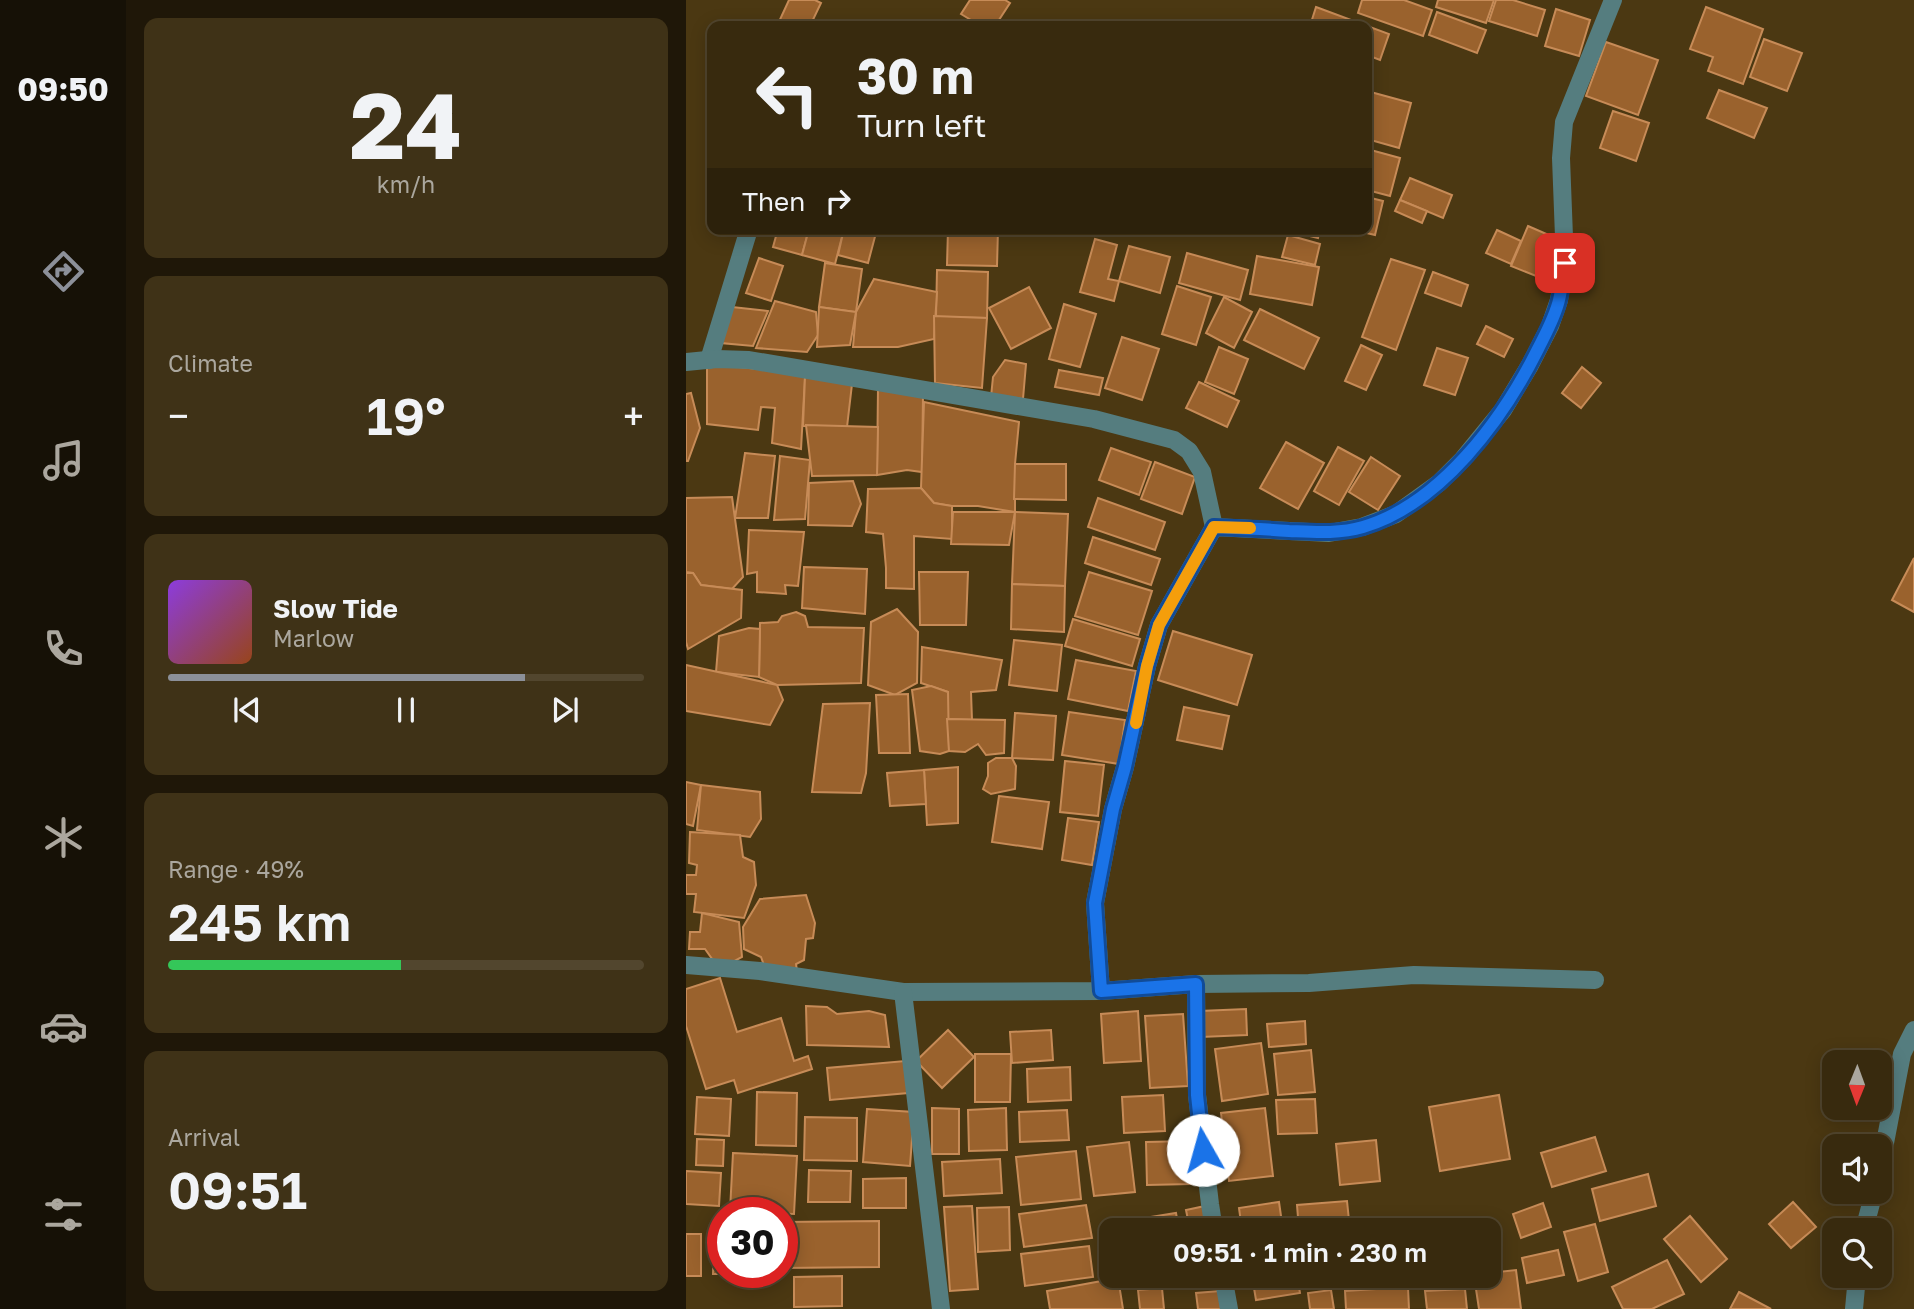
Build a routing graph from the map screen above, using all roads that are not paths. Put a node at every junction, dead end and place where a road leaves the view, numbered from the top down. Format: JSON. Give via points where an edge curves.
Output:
{"nodes":[{"id":1,"x":1613,"y":0,"type":"edge"},
{"id":2,"x":747,"y":235,"type":"edge"},
{"id":3,"x":709,"y":360,"type":"junction"},
{"id":4,"x":686,"y":362,"type":"edge"},
{"id":5,"x":1214,"y":527,"type":"junction"},
{"id":6,"x":686,"y":965,"type":"edge"},
{"id":7,"x":1595,"y":980,"type":"dead end"},
{"id":8,"x":1196,"y":984,"type":"junction"},
{"id":9,"x":1101,"y":991,"type":"junction"},
{"id":10,"x":903,"y":992,"type":"junction"},
{"id":11,"x":1914,"y":1030,"type":"edge"},
{"id":12,"x":1887,"y":1134,"type":"edge"},
{"id":13,"x":1212,"y":1218,"type":"edge"},
{"id":14,"x":1226,"y":1288,"type":"edge"},
{"id":15,"x":1856,"y":1288,"type":"edge"},
{"id":16,"x":942,"y":1309,"type":"edge"},
{"id":17,"x":1230,"y":1309,"type":"edge"},
{"id":18,"x":1853,"y":1309,"type":"edge"}],
"edges":[{"from":1,"to":5,"type":"street","via":[[1564,122],[1565,263],[1559,300],[1550,326],[1503,410],[1439,483],[1396,514],[1329,533]]},
{"from":2,"to":3,"type":"street"},
{"from":3,"to":4,"type":"street"},
{"from":3,"to":5,"type":"street","via":[[749,360],[1080,416],[1174,440],[1189,451],[1202,472]]},
{"from":5,"to":9,"type":"street","via":[[1159,625],[1147,666],[1095,903]]},
{"from":6,"to":10,"type":"street"},
{"from":7,"to":8,"type":"street","via":[[1414,975],[1309,983]]},
{"from":8,"to":9,"type":"street"},
{"from":8,"to":13,"type":"street","via":[[1197,1095]]},
{"from":9,"to":10,"type":"street"},
{"from":10,"to":16,"type":"street"},
{"from":11,"to":12,"type":"street","via":[[1902,1054]]},
{"from":14,"to":17,"type":"street"},
{"from":15,"to":18,"type":"street"}]}
